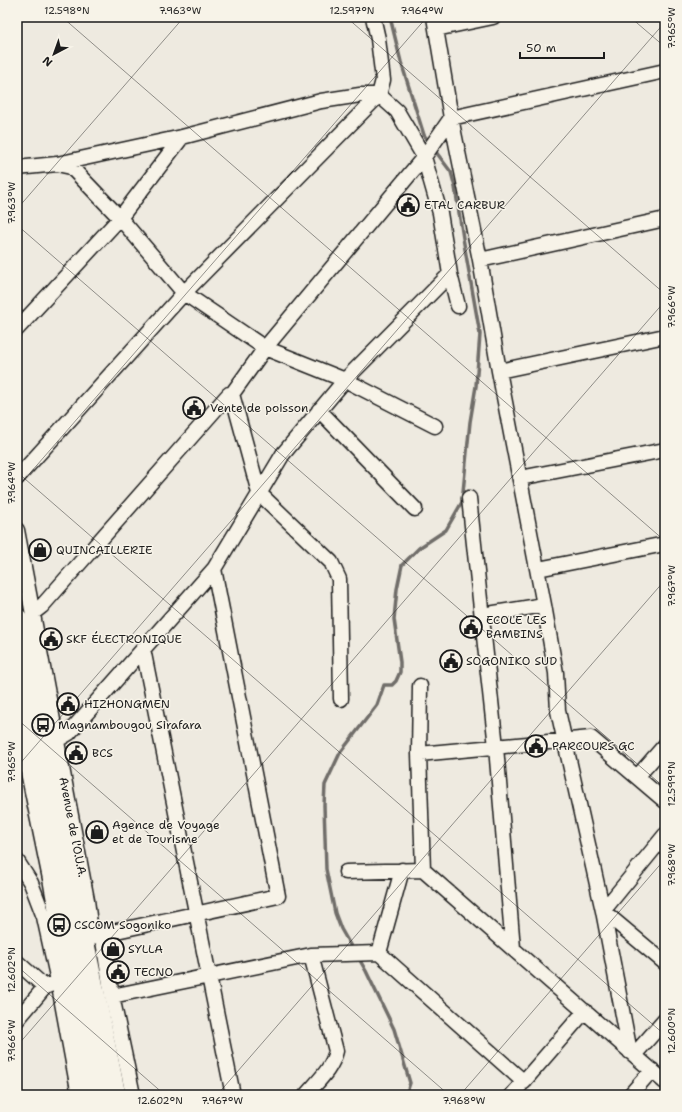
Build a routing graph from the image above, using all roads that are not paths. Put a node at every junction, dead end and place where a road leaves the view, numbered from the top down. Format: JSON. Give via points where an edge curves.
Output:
{"nodes":[{"id":1,"x":373,"y":17,"type":"edge"},
{"id":2,"x":494,"y":17,"type":"edge"},
{"id":3,"x":435,"y":23,"type":"edge"},
{"id":4,"x":665,"y":71,"type":"edge"},
{"id":5,"x":379,"y":95,"type":"junction"},
{"id":6,"x":449,"y":121,"type":"junction"},
{"id":7,"x":182,"y":137,"type":"junction"},
{"id":8,"x":424,"y":157,"type":"junction"},
{"id":9,"x":57,"y":164,"type":"junction"},
{"id":10,"x":17,"y":168,"type":"edge"},
{"id":11,"x":120,"y":218,"type":"junction"},
{"id":12,"x":665,"y":219,"type":"edge"},
{"id":13,"x":480,"y":260,"type":"junction"},
{"id":14,"x":450,"y":274,"type":"junction"},
{"id":15,"x":184,"y":293,"type":"junction"},
{"id":16,"x":458,"y":306,"type":"dead end"},
{"id":17,"x":17,"y":330,"type":"edge"},
{"id":18,"x":665,"y":336,"type":"edge"},
{"id":19,"x":265,"y":348,"type":"junction"},
{"id":20,"x":499,"y":371,"type":"junction"},
{"id":21,"x":345,"y":380,"type":"junction"},
{"id":22,"x":232,"y":394,"type":"junction"},
{"id":23,"x":319,"y":410,"type":"junction"},
{"id":24,"x":435,"y":426,"type":"dead end"},
{"id":25,"x":665,"y":450,"type":"edge"},
{"id":26,"x":17,"y":478,"type":"edge"},
{"id":27,"x":520,"y":478,"type":"junction"},
{"id":28,"x":259,"y":493,"type":"junction"},
{"id":29,"x":469,"y":498,"type":"dead end"},
{"id":30,"x":415,"y":509,"type":"dead end"},
{"id":31,"x":17,"y":530,"type":"edge"},
{"id":32,"x":662,"y":548,"type":"edge"},
{"id":33,"x":214,"y":569,"type":"junction"},
{"id":34,"x":538,"y":569,"type":"junction"},
{"id":35,"x":544,"y":605,"type":"junction"},
{"id":36,"x":482,"y":615,"type":"junction"},
{"id":37,"x":25,"y":616,"type":"edge"},
{"id":38,"x":143,"y":649,"type":"junction"},
{"id":39,"x":420,"y":686,"type":"dead end"},
{"id":40,"x":341,"y":700,"type":"dead end"},
{"id":41,"x":17,"y":701,"type":"edge"},
{"id":42,"x":564,"y":740,"type":"junction"},
{"id":43,"x":665,"y":745,"type":"edge"},
{"id":44,"x":496,"y":747,"type":"junction"},
{"id":45,"x":36,"y":748,"type":"edge"},
{"id":46,"x":419,"y":754,"type":"junction"},
{"id":47,"x":637,"y":777,"type":"junction"},
{"id":48,"x":665,"y":801,"type":"edge"},
{"id":49,"x":663,"y":841,"type":"edge"},
{"id":50,"x":17,"y":861,"type":"edge"},
{"id":51,"x":402,"y":870,"type":"junction"},
{"id":52,"x":423,"y":870,"type":"junction"},
{"id":53,"x":346,"y":872,"type":"dead end"},
{"id":54,"x":603,"y":911,"type":"junction"},
{"id":55,"x":196,"y":913,"type":"junction"},
{"id":56,"x":95,"y":934,"type":"junction"},
{"id":57,"x":513,"y":948,"type":"junction"},
{"id":58,"x":379,"y":953,"type":"junction"},
{"id":59,"x":311,"y":955,"type":"junction"},
{"id":60,"x":17,"y":962,"type":"edge"},
{"id":61,"x":665,"y":963,"type":"edge"},
{"id":62,"x":209,"y":976,"type":"junction"},
{"id":63,"x":66,"y":980,"type":"junction"},
{"id":64,"x":112,"y":996,"type":"junction"},
{"id":65,"x":584,"y":1011,"type":"junction"},
{"id":66,"x":17,"y":1020,"type":"edge"},
{"id":67,"x":665,"y":1020,"type":"edge"},
{"id":68,"x":632,"y":1053,"type":"junction"},
{"id":69,"x":652,"y":1070,"type":"junction"},
{"id":70,"x":524,"y":1082,"type":"junction"},
{"id":71,"x":665,"y":1082,"type":"edge"},
{"id":72,"x":79,"y":1095,"type":"edge"},
{"id":73,"x":95,"y":1095,"type":"edge"},
{"id":74,"x":115,"y":1095,"type":"edge"},
{"id":75,"x":133,"y":1095,"type":"edge"},
{"id":76,"x":233,"y":1095,"type":"edge"},
{"id":77,"x":306,"y":1095,"type":"edge"},
{"id":78,"x":512,"y":1095,"type":"edge"},
{"id":79,"x":630,"y":1095,"type":"edge"}],
"edges":[{"from":1,"to":5,"type":"street","via":[[383,80]]},
{"from":2,"to":3,"type":"street"},
{"from":3,"to":6,"type":"street"},
{"from":4,"to":6,"type":"street"},
{"from":5,"to":7,"type":"street","via":[[360,94],[321,101]]},
{"from":5,"to":8,"type":"street","via":[[397,111]]},
{"from":5,"to":15,"type":"street"},
{"from":6,"to":8,"type":"street"},
{"from":6,"to":13,"type":"street"},
{"from":7,"to":9,"type":"street"},
{"from":7,"to":11,"type":"street"},
{"from":8,"to":14,"type":"street","via":[[440,213]]},
{"from":8,"to":19,"type":"street"},
{"from":9,"to":10,"type":"street"},
{"from":9,"to":11,"type":"street","via":[[71,167]]},
{"from":11,"to":15,"type":"street"},
{"from":11,"to":17,"type":"street"},
{"from":12,"to":13,"type":"street"},
{"from":13,"to":20,"type":"street"},
{"from":14,"to":16,"type":"street"},
{"from":14,"to":21,"type":"street"},
{"from":15,"to":19,"type":"street"},
{"from":15,"to":26,"type":"street"},
{"from":18,"to":20,"type":"street"},
{"from":19,"to":21,"type":"street"},
{"from":19,"to":22,"type":"street"},
{"from":20,"to":27,"type":"street"},
{"from":21,"to":23,"type":"street"},
{"from":21,"to":24,"type":"street"},
{"from":22,"to":28,"type":"street"},
{"from":22,"to":37,"type":"street","via":[[229,394],[42,606]]},
{"from":23,"to":28,"type":"street","via":[[283,454]]},
{"from":23,"to":30,"type":"street"},
{"from":25,"to":27,"type":"street"},
{"from":27,"to":34,"type":"street"},
{"from":28,"to":33,"type":"street"},
{"from":28,"to":40,"type":"street","via":[[331,562],[339,579]]},
{"from":29,"to":36,"type":"street"},
{"from":31,"to":37,"type":"street","name":"Avenue de l'O.U.A."},
{"from":32,"to":34,"type":"street"},
{"from":33,"to":38,"type":"street"},
{"from":33,"to":55,"type":"street","via":[[278,896]]},
{"from":34,"to":35,"type":"street"},
{"from":35,"to":36,"type":"street"},
{"from":35,"to":42,"type":"street"},
{"from":36,"to":44,"type":"street"},
{"from":37,"to":45,"type":"highway","name":"Avenue de l'O.U.A."},
{"from":38,"to":45,"type":"street","via":[[69,733]]},
{"from":38,"to":55,"type":"street"},
{"from":39,"to":46,"type":"street"},
{"from":41,"to":45,"type":"highway","name":"Avenue de l'O.U.A."},
{"from":42,"to":44,"type":"street"},
{"from":42,"to":47,"type":"street","via":[[591,738]]},
{"from":42,"to":54,"type":"street"},
{"from":43,"to":47,"type":"street"},
{"from":44,"to":46,"type":"street"},
{"from":44,"to":57,"type":"street"},
{"from":45,"to":56,"type":"street","name":"Avenue de l'O.U.A.","via":[[87,900]]},
{"from":45,"to":63,"type":"highway","name":"Avenue de l'O.U.A."},
{"from":46,"to":52,"type":"street"},
{"from":47,"to":48,"type":"street"},
{"from":49,"to":54,"type":"street"},
{"from":50,"to":63,"type":"street","name":"Avenue de l'O.U.A.","via":[[31,883]]},
{"from":51,"to":52,"type":"street"},
{"from":51,"to":53,"type":"street"},
{"from":51,"to":58,"type":"street"},
{"from":52,"to":57,"type":"street"},
{"from":54,"to":61,"type":"street"},
{"from":54,"to":68,"type":"street"},
{"from":55,"to":56,"type":"street"},
{"from":55,"to":62,"type":"street"},
{"from":56,"to":63,"type":"street"},
{"from":56,"to":64,"type":"street","name":"Avenue de l'O.U.A.","via":[[103,941]]},
{"from":57,"to":65,"type":"street"},
{"from":58,"to":59,"type":"street"},
{"from":58,"to":70,"type":"street"},
{"from":59,"to":62,"type":"street"},
{"from":59,"to":77,"type":"street","via":[[336,1051],[329,1069]]},
{"from":60,"to":63,"type":"street"},
{"from":62,"to":64,"type":"street"},
{"from":62,"to":76,"type":"street"},
{"from":63,"to":66,"type":"street"},
{"from":63,"to":72,"type":"street","name":"Avenue de l'O.U.A."},
{"from":63,"to":73,"type":"highway","name":"Avenue de l'O.U.A."},
{"from":63,"to":74,"type":"highway","name":"Avenue de l'O.U.A."},
{"from":64,"to":75,"type":"street","name":"Avenue de l'O.U.A."},
{"from":65,"to":68,"type":"street"},
{"from":65,"to":70,"type":"street"},
{"from":67,"to":68,"type":"street"},
{"from":68,"to":69,"type":"street"},
{"from":69,"to":71,"type":"street"},
{"from":69,"to":79,"type":"street"},
{"from":70,"to":78,"type":"street"}]}
